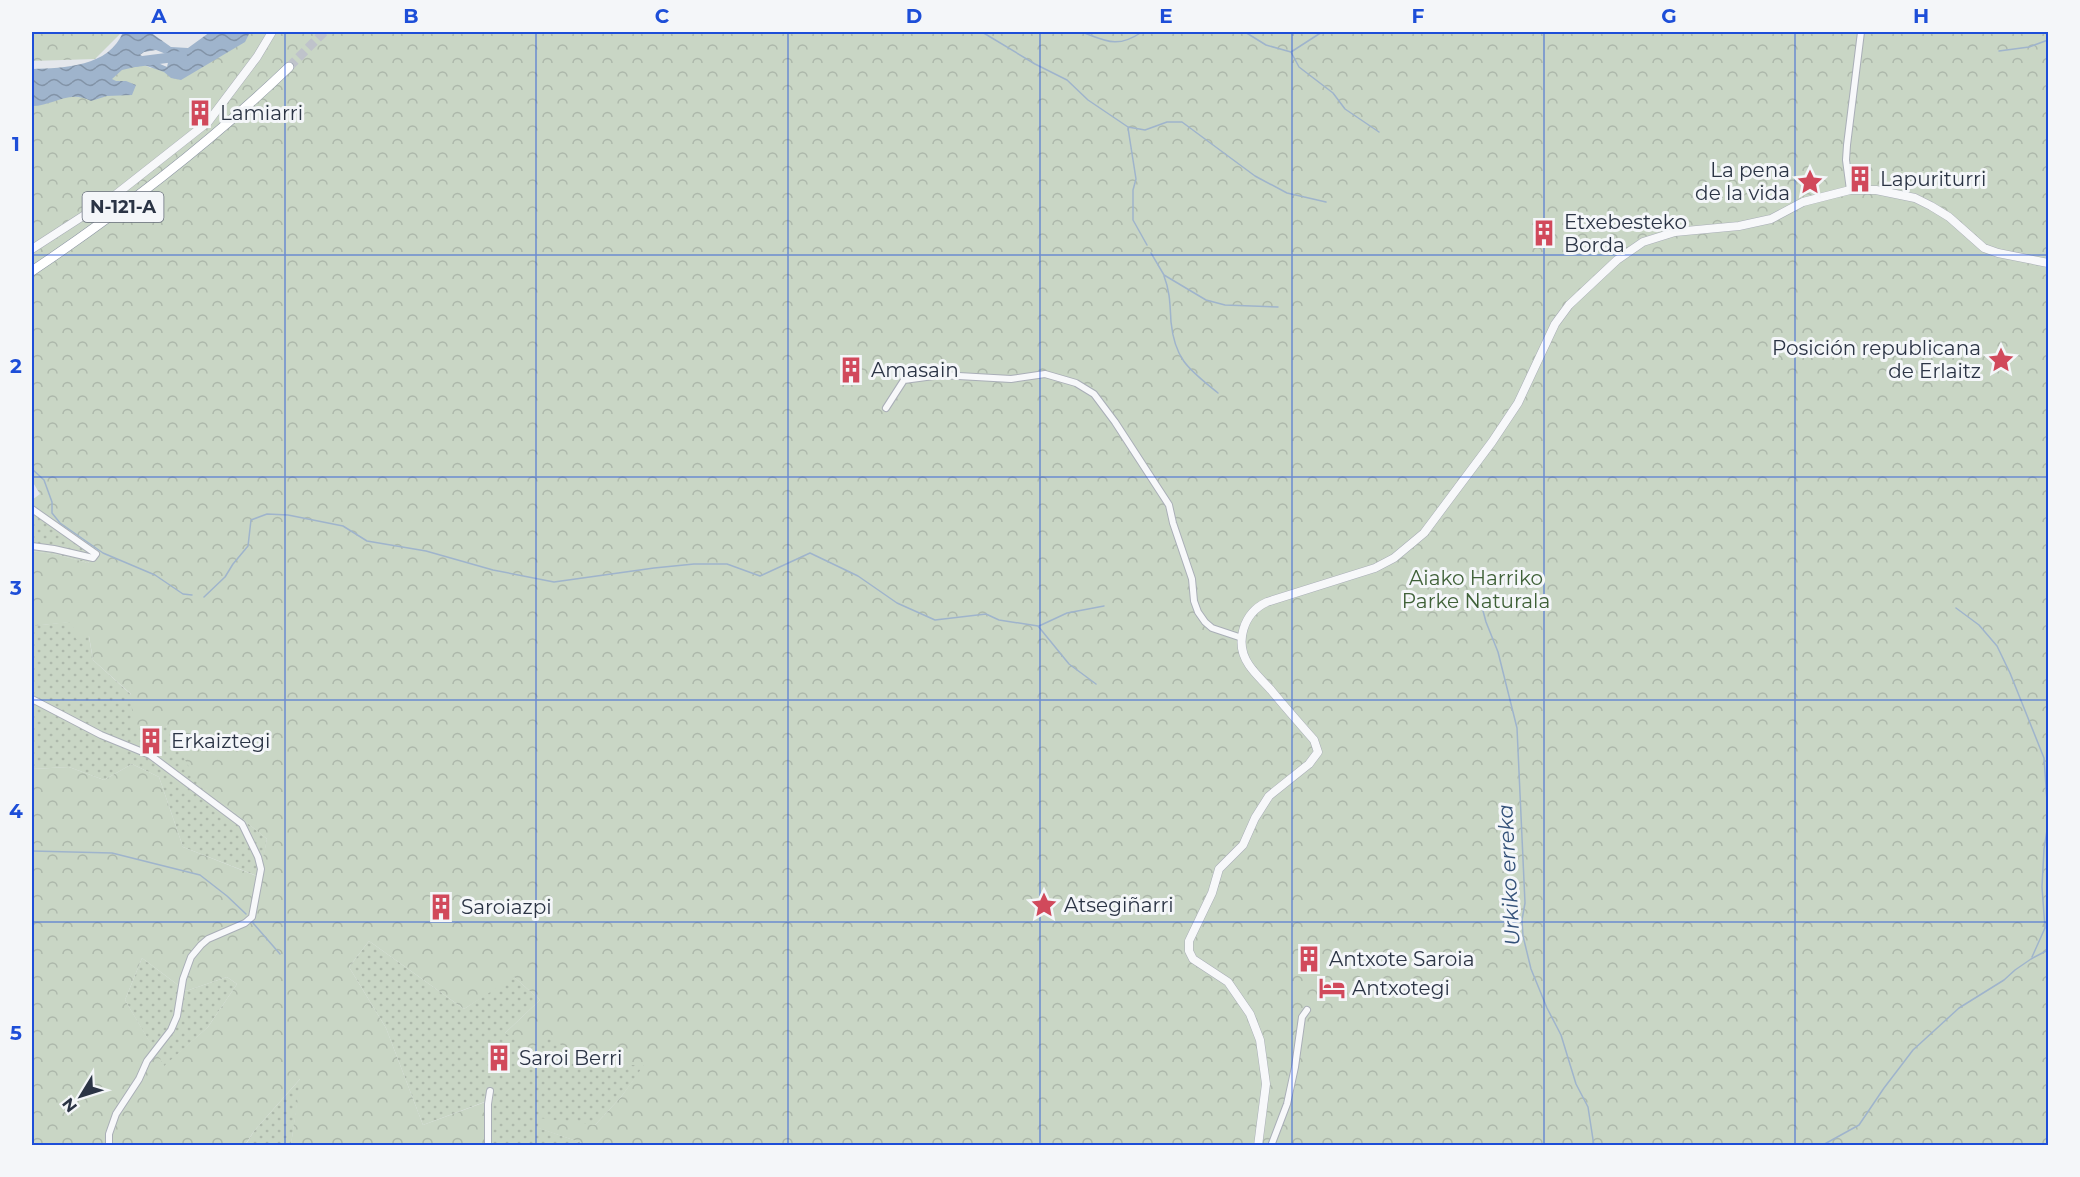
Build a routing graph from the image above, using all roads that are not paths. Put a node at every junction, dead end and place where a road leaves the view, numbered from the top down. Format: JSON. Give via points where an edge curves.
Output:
{"nodes":[{"id":1,"x":272,"y":32,"type":"edge"},
{"id":2,"x":1861,"y":32,"type":"edge"},
{"id":3,"x":289,"y":68,"type":"tunnel mouth"},
{"id":4,"x":1850,"y":190,"type":"junction"},
{"id":5,"x":32,"y":249,"type":"edge"},
{"id":6,"x":2049,"y":263,"type":"edge"},
{"id":7,"x":32,"y":271,"type":"edge"},
{"id":8,"x":886,"y":408,"type":"dead end"},
{"id":9,"x":32,"y":509,"type":"edge"},
{"id":10,"x":32,"y":546,"type":"edge"},
{"id":11,"x":1242,"y":638,"type":"junction"},
{"id":12,"x":32,"y":699,"type":"edge"},
{"id":13,"x":1307,"y":1010,"type":"dead end"},
{"id":14,"x":490,"y":1091,"type":"dead end"},
{"id":15,"x":109,"y":1146,"type":"edge"},
{"id":16,"x":488,"y":1146,"type":"edge"},
{"id":17,"x":1258,"y":1146,"type":"edge"},
{"id":18,"x":1271,"y":1146,"type":"edge"}],
"edges":[{"from":1,"to":5,"type":"street","via":[[208,122],[114,196]]},
{"from":2,"to":4,"type":"street","via":[[1847,145]]},
{"from":3,"to":7,"type":"highway","number":"N-121-A","via":[[181,163]]},
{"from":4,"to":6,"type":"street","via":[[1876,190],[1915,198],[1949,217],[1984,248]]},
{"from":4,"to":11,"type":"street","via":[[1803,202],[1771,219],[1675,232],[1643,242],[1617,261],[1554,324],[1518,403],[1424,533],[1375,568],[1260,605],[1245,624]]},
{"from":8,"to":11,"type":"street","via":[[904,380],[941,375],[1011,379],[1045,374],[1076,383],[1094,394],[1169,505],[1198,612],[1212,628]]},
{"from":9,"to":10,"type":"street","via":[[96,554],[87,558]]},
{"from":11,"to":17,"type":"street","via":[[1248,664],[1314,740],[1318,752],[1310,764],[1269,796],[1243,845],[1218,869],[1212,893],[1189,941],[1193,959],[1228,982],[1250,1014],[1260,1040],[1266,1084]]},
{"from":12,"to":15,"type":"street","via":[[150,755],[242,824],[261,869],[252,916],[246,923],[208,939],[191,957],[171,1030],[147,1061],[116,1114]]},
{"from":13,"to":18,"type":"street","via":[[1302,1017],[1287,1104]]},
{"from":14,"to":16,"type":"street"}]}
